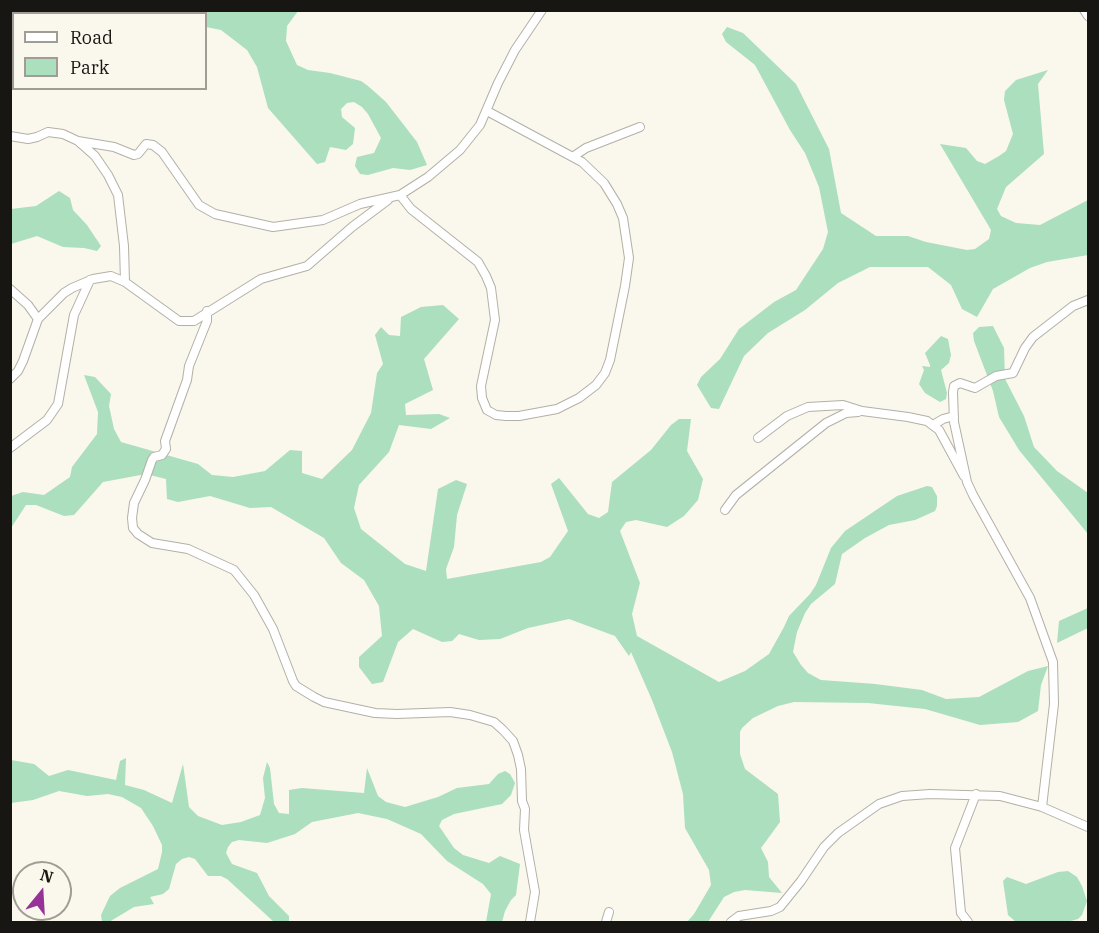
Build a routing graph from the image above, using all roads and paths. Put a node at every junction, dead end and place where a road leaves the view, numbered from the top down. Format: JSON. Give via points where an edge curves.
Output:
{"nodes":[{"id":1,"x":542,"y":10,"type":"edge"},
{"id":2,"x":1084,"y":10,"type":"edge"},
{"id":3,"x":1089,"y":16,"type":"edge"},
{"id":4,"x":487,"y":111,"type":"junction"},
{"id":5,"x":640,"y":127,"type":"dead end"},
{"id":6,"x":10,"y":136,"type":"edge"},
{"id":7,"x":78,"y":141,"type":"junction"},
{"id":8,"x":574,"y":156,"type":"junction"},
{"id":9,"x":396,"y":196,"type":"junction"},
{"id":10,"x":90,"y":280,"type":"junction"},
{"id":11,"x":125,"y":282,"type":"junction"},
{"id":12,"x":10,"y":290,"type":"edge"},
{"id":13,"x":1089,"y":300,"type":"edge"},
{"id":14,"x":207,"y":311,"type":"junction"},
{"id":15,"x":38,"y":319,"type":"junction"},
{"id":16,"x":10,"y":379,"type":"edge"},
{"id":17,"x":862,"y":411,"type":"junction"},
{"id":18,"x":954,"y":416,"type":"junction"},
{"id":19,"x":933,"y":425,"type":"junction"},
{"id":20,"x":758,"y":438,"type":"dead end"},
{"id":21,"x":10,"y":448,"type":"edge"},
{"id":22,"x":968,"y":482,"type":"junction"},
{"id":23,"x":725,"y":510,"type":"dead end"},
{"id":24,"x":976,"y":794,"type":"junction"},
{"id":25,"x":1042,"y":807,"type":"junction"},
{"id":26,"x":1089,"y":826,"type":"edge"},
{"id":27,"x":609,"y":912,"type":"dead end"},
{"id":28,"x":530,"y":922,"type":"edge"},
{"id":29,"x":606,"y":922,"type":"edge"},
{"id":30,"x":731,"y":922,"type":"edge"},
{"id":31,"x":968,"y":922,"type":"edge"}],
"edges":[{"from":1,"to":4,"type":"street","via":[[515,50]]},
{"from":2,"to":3,"type":"street"},
{"from":4,"to":8,"type":"street"},
{"from":4,"to":9,"type":"street","via":[[460,150],[428,177]]},
{"from":5,"to":8,"type":"street"},
{"from":6,"to":7,"type":"street","via":[[27,139],[52,131]]},
{"from":7,"to":9,"type":"street","via":[[134,155],[146,144],[153,145],[199,205],[215,214],[259,225],[279,228],[309,223],[360,204]]},
{"from":7,"to":11,"type":"street","via":[[95,156],[118,195]]},
{"from":8,"to":9,"type":"street","via":[[594,172],[617,204],[627,231],[629,258],[605,374],[579,398],[557,409],[519,416],[496,415],[487,410],[481,386],[495,320],[486,276],[478,262]]},
{"from":9,"to":14,"type":"street","via":[[307,266],[269,275]]},
{"from":10,"to":11,"type":"street","via":[[111,276]]},
{"from":10,"to":15,"type":"street","via":[[64,293]]},
{"from":10,"to":21,"type":"street","via":[[74,315],[58,404],[47,420]]},
{"from":11,"to":14,"type":"street","via":[[179,321],[194,321]]},
{"from":12,"to":15,"type":"street"},
{"from":13,"to":18,"type":"street","via":[[1073,306],[1033,337],[1013,373],[996,376],[975,388],[960,383],[954,386]]},
{"from":14,"to":28,"type":"street","via":[[207,321],[165,441],[166,449],[152,460],[134,503],[134,528],[152,543],[188,549],[234,570],[273,629],[293,681],[314,698],[375,713],[470,715],[494,722],[503,730],[513,741],[521,769],[524,830],[535,892]]},
{"from":15,"to":16,"type":"street","via":[[23,361]]},
{"from":17,"to":19,"type":"street","via":[[908,417]]},
{"from":17,"to":20,"type":"street","via":[[843,405],[808,407],[787,416]]},
{"from":17,"to":23,"type":"street","via":[[846,413],[826,423],[736,495]]},
{"from":18,"to":19,"type":"street"},
{"from":18,"to":22,"type":"street"},
{"from":19,"to":22,"type":"street"},
{"from":22,"to":25,"type":"street","via":[[1030,598],[1053,662],[1054,704]]},
{"from":24,"to":25,"type":"street"},
{"from":24,"to":30,"type":"street","via":[[902,796],[879,804],[831,840],[780,907],[739,916]]},
{"from":24,"to":31,"type":"street","via":[[956,848],[960,913]]},
{"from":25,"to":26,"type":"street"},
{"from":27,"to":29,"type":"street"}]}
